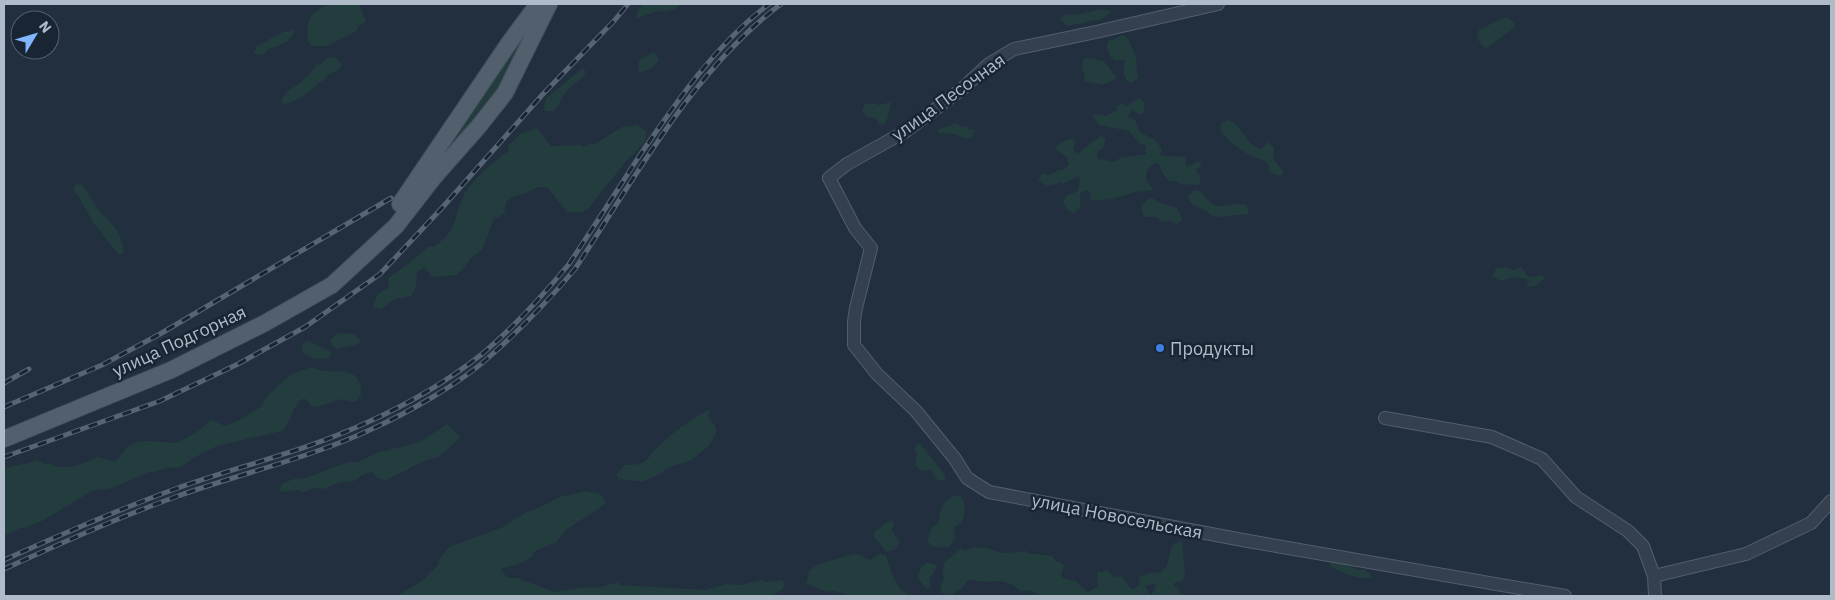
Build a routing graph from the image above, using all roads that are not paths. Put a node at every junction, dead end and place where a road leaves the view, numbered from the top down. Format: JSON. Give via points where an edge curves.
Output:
{"nodes":[{"id":1,"x":538,"y":4,"type":"edge"},
{"id":2,"x":549,"y":4,"type":"edge"},
{"id":3,"x":1218,"y":4,"type":"edge"},
{"id":4,"x":855,"y":228,"type":"joint"},
{"id":5,"x":360,"y":260,"type":"junction"},
{"id":6,"x":1384,"y":418,"type":"dead end"},
{"id":7,"x":4,"y":439,"type":"edge"},
{"id":8,"x":1831,"y":501,"type":"edge"},
{"id":9,"x":1654,"y":576,"type":"junction"},
{"id":10,"x":1565,"y":596,"type":"edge"},
{"id":11,"x":1655,"y":596,"type":"edge"}],
"edges":[{"from":1,"to":5,"type":"main road","name":"улица Подгорная"},
{"from":2,"to":5,"type":"main road","name":"улица Подгорная","via":[[505,93],[396,226]]},
{"from":3,"to":4,"type":"street","name":"улица Песочная","via":[[1014,49],[989,64],[962,90],[906,132],[847,164],[829,178]]},
{"from":4,"to":10,"type":"street","name":"улица Новосельская","via":[[871,248],[856,308],[854,346],[916,411],[967,478],[989,492]]},
{"from":5,"to":7,"type":"main road","name":"улица Подгорная","via":[[332,285],[256,327],[170,370]]},
{"from":6,"to":9,"type":"street","via":[[1492,437],[1542,459],[1576,497],[1628,532],[1642,546]]},
{"from":8,"to":9,"type":"street","via":[[1811,523],[1746,554]]},
{"from":9,"to":11,"type":"street"}]}
